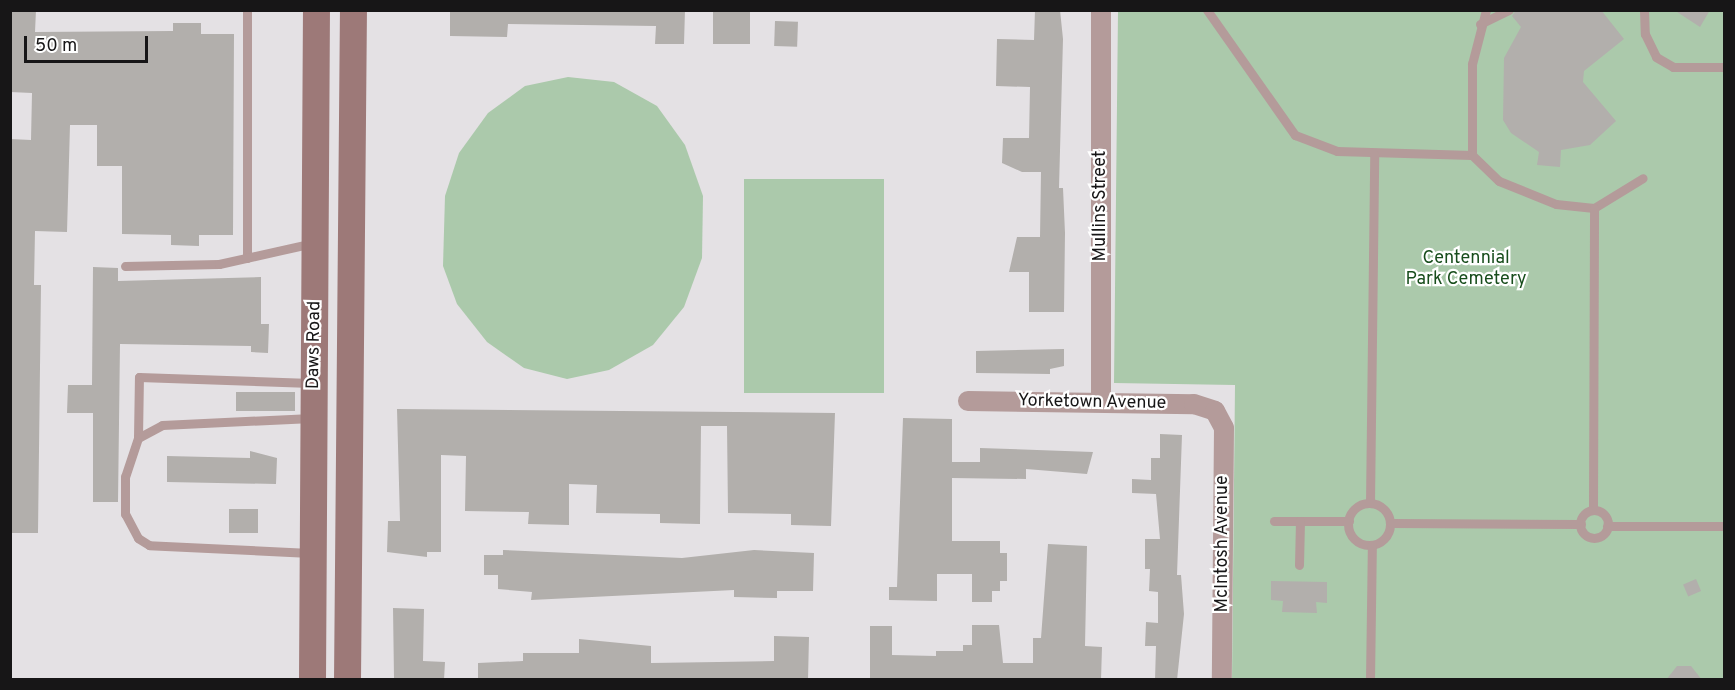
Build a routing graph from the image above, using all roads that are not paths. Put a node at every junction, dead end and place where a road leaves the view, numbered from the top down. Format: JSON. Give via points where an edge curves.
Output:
{"nodes":[{"id":1,"x":247,"y":10,"type":"edge"},
{"id":2,"x":316,"y":10,"type":"edge"},
{"id":3,"x":353,"y":10,"type":"edge"},
{"id":4,"x":1101,"y":10,"type":"edge"},
{"id":5,"x":1207,"y":10,"type":"edge"},
{"id":6,"x":1486,"y":10,"type":"edge"},
{"id":7,"x":1509,"y":10,"type":"edge"},
{"id":8,"x":1644,"y":10,"type":"edge"},
{"id":9,"x":1480,"y":24,"type":"junction"},
{"id":10,"x":1725,"y":67,"type":"edge"},
{"id":11,"x":351,"y":104,"type":"junction"},
{"id":12,"x":1374,"y":154,"type":"junction"},
{"id":13,"x":1472,"y":155,"type":"junction"},
{"id":14,"x":1643,"y":178,"type":"dead end"},
{"id":15,"x":1594,"y":208,"type":"junction"},
{"id":16,"x":316,"y":233,"type":"junction"},
{"id":17,"x":247,"y":258,"type":"junction"},
{"id":18,"x":125,"y":266,"type":"dead end"},
{"id":19,"x":348,"y":273,"type":"junction"},
{"id":20,"x":314,"y":383,"type":"junction"},
{"id":21,"x":348,"y":399,"type":"junction"},
{"id":22,"x":968,"y":401,"type":"dead end"},
{"id":23,"x":1101,"y":402,"type":"junction"},
{"id":24,"x":1215,"y":411,"type":"joint"},
{"id":25,"x":314,"y":418,"type":"junction"},
{"id":26,"x":138,"y":438,"type":"junction"},
{"id":27,"x":1370,"y":503,"type":"junction"},
{"id":28,"x":1593,"y":510,"type":"junction"},
{"id":29,"x":1274,"y":521,"type":"dead end"},
{"id":30,"x":1300,"y":521,"type":"junction"},
{"id":31,"x":1349,"y":521,"type":"junction"},
{"id":32,"x":1390,"y":523,"type":"junction"},
{"id":33,"x":1581,"y":524,"type":"junction"},
{"id":34,"x":1607,"y":526,"type":"junction"},
{"id":35,"x":1725,"y":526,"type":"edge"},
{"id":36,"x":1372,"y":545,"type":"junction"},
{"id":37,"x":313,"y":553,"type":"junction"},
{"id":38,"x":1299,"y":565,"type":"dead end"},
{"id":39,"x":312,"y":679,"type":"edge"},
{"id":40,"x":347,"y":680,"type":"edge"},
{"id":41,"x":1222,"y":680,"type":"edge"},
{"id":42,"x":1370,"y":680,"type":"edge"}],
"edges":[{"from":1,"to":17,"type":"lane"},
{"from":2,"to":16,"type":"main road","name":"Daws Road"},
{"from":3,"to":11,"type":"main road","name":"Daws Road"},
{"from":4,"to":23,"type":"street","name":"Mullins Street"},
{"from":5,"to":12,"type":"lane","via":[[1295,135],[1337,151]]},
{"from":6,"to":9,"type":"lane"},
{"from":7,"to":9,"type":"lane"},
{"from":8,"to":10,"type":"lane","via":[[1645,34],[1656,57],[1673,67]]},
{"from":9,"to":13,"type":"lane","via":[[1472,64]]},
{"from":11,"to":16,"type":"main road","via":[[338,167],[337,225]]},
{"from":11,"to":19,"type":"main road","name":"Daws Road"},
{"from":12,"to":13,"type":"lane"},
{"from":12,"to":27,"type":"lane"},
{"from":13,"to":15,"type":"lane","via":[[1499,181],[1525,194]]},
{"from":14,"to":15,"type":"lane"},
{"from":15,"to":28,"type":"lane"},
{"from":16,"to":17,"type":"lane"},
{"from":16,"to":19,"type":"main road"},
{"from":16,"to":20,"type":"main road","name":"Daws Road"},
{"from":17,"to":18,"type":"lane","via":[[219,264]]},
{"from":19,"to":21,"type":"main road","name":"Daws Road"},
{"from":20,"to":21,"type":"main road"},
{"from":20,"to":25,"type":"main road","name":"Daws Road"},
{"from":20,"to":26,"type":"lane","via":[[139,376]]},
{"from":21,"to":25,"type":"main road"},
{"from":21,"to":40,"type":"main road","name":"Daws Road"},
{"from":22,"to":23,"type":"street","name":"Yorketown Avenue"},
{"from":23,"to":24,"type":"street","name":"Yorketown Avenue","via":[[1194,404]]},
{"from":24,"to":41,"type":"street","name":"McIntosh Avenue","via":[[1224,428]]},
{"from":25,"to":26,"type":"lane","via":[[162,425]]},
{"from":25,"to":37,"type":"main road","name":"Daws Road"},
{"from":26,"to":37,"type":"lane","via":[[127,461],[126,514],[138,538],[149,545]]},
{"from":27,"to":31,"type":"lane","via":[[1354,510]]},
{"from":27,"to":32,"type":"lane","via":[[1386,511]]},
{"from":28,"to":33,"type":"lane"},
{"from":28,"to":34,"type":"lane","via":[[1605,515]]},
{"from":29,"to":30,"type":"lane"},
{"from":30,"to":31,"type":"lane"},
{"from":30,"to":38,"type":"lane"},
{"from":31,"to":36,"type":"lane","via":[[1353,538]]},
{"from":32,"to":33,"type":"lane"},
{"from":32,"to":36,"type":"lane","via":[[1386,537]]},
{"from":33,"to":34,"type":"lane","via":[[1595,537]]},
{"from":34,"to":35,"type":"lane"},
{"from":36,"to":42,"type":"lane"},
{"from":37,"to":39,"type":"main road","name":"Daws Road"}]}
